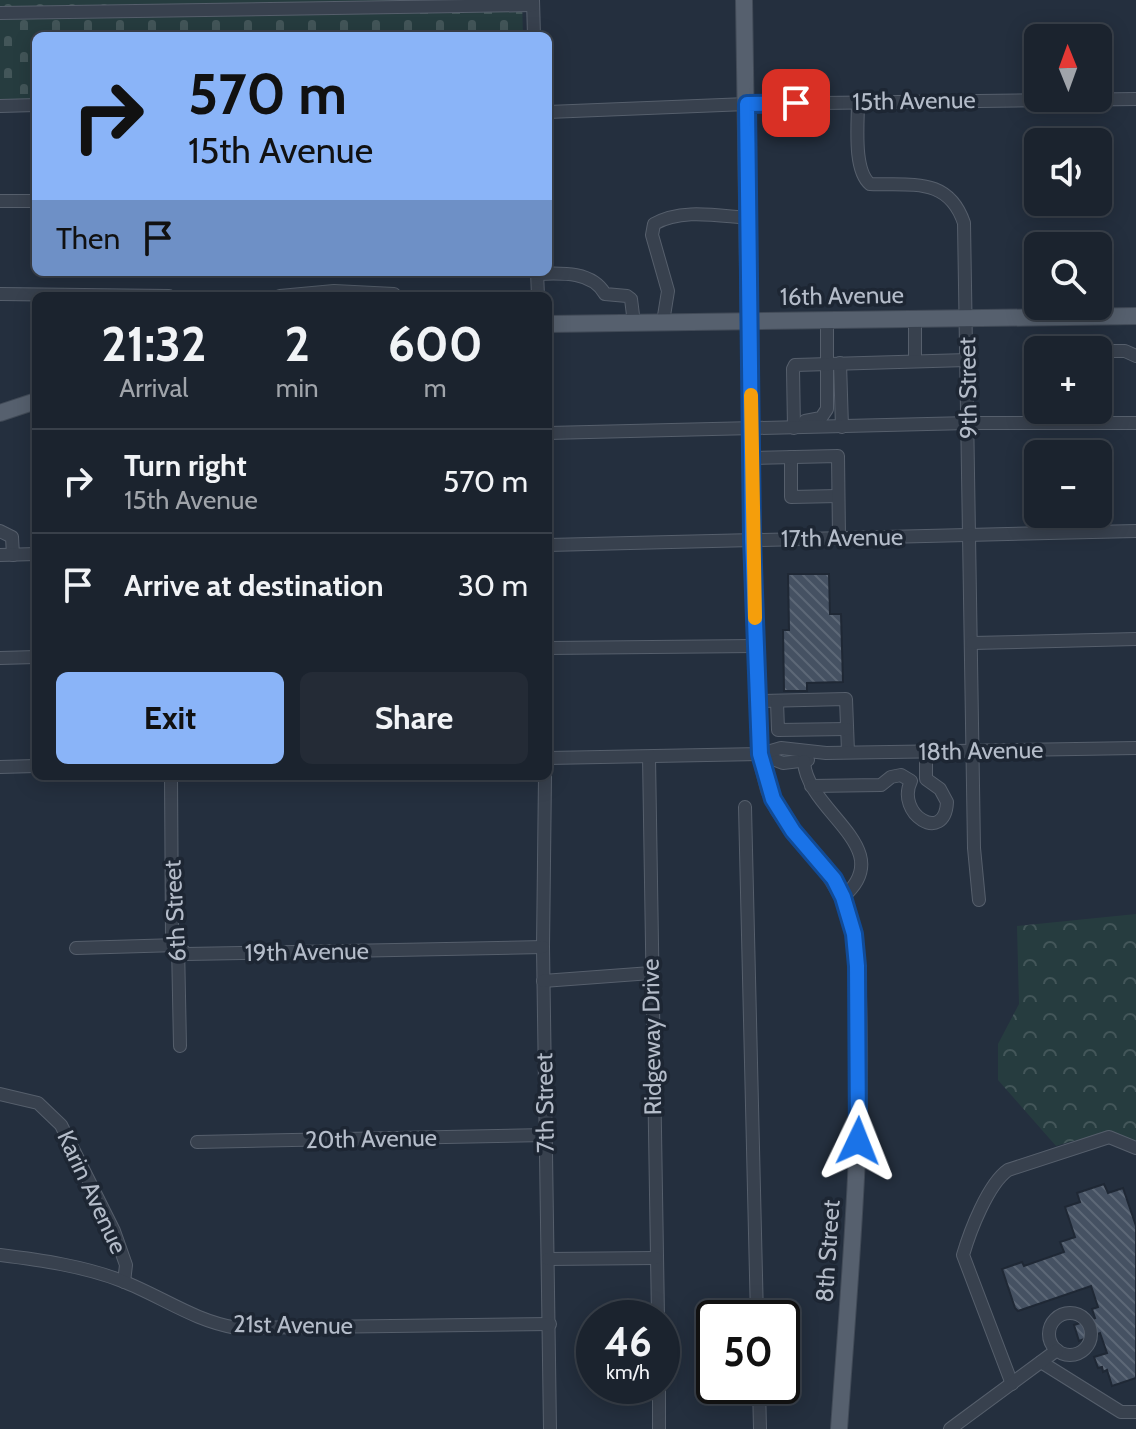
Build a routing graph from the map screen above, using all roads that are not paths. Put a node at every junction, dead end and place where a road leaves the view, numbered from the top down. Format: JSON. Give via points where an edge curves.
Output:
{"nodes":[{"id":1,"x":744,"y":0,"type":"edge"},
{"id":2,"x":533,"y":2,"type":"edge"},
{"id":3,"x":277,"y":4,"type":"edge"},
{"id":4,"x":41,"y":6,"type":"edge"},
{"id":5,"x":0,"y":13,"type":"edge"},
{"id":6,"x":534,"y":32,"type":"edge"},
{"id":7,"x":1136,"y":99,"type":"edge"},
{"id":8,"x":858,"y":102,"type":"junction"},
{"id":9,"x":747,"y":104,"type":"junction"},
{"id":10,"x":32,"y":105,"type":"edge"},
{"id":11,"x":0,"y":106,"type":"edge"},
{"id":12,"x":552,"y":112,"type":"edge"},
{"id":13,"x":0,"y":201,"type":"edge"},
{"id":14,"x":32,"y":201,"type":"edge"},
{"id":15,"x":749,"y":218,"type":"junction"},
{"id":16,"x":552,"y":274,"type":"edge"},
{"id":17,"x":323,"y":292,"type":"edge"},
{"id":18,"x":354,"y":292,"type":"edge"},
{"id":19,"x":0,"y":294,"type":"edge"},
{"id":20,"x":32,"y":294,"type":"edge"},
{"id":21,"x":1136,"y":316,"type":"edge"},
{"id":22,"x":967,"y":318,"type":"junction"},
{"id":23,"x":915,"y":319,"type":"junction"},
{"id":24,"x":827,"y":320,"type":"junction"},
{"id":25,"x":751,"y":321,"type":"junction"},
{"id":26,"x":663,"y":322,"type":"junction"},
{"id":27,"x":634,"y":323,"type":"junction"},
{"id":28,"x":552,"y":324,"type":"edge"},
{"id":29,"x":1112,"y":351,"type":"edge"},
{"id":30,"x":1136,"y":356,"type":"edge"},
{"id":31,"x":967,"y":360,"type":"junction"},
{"id":32,"x":915,"y":361,"type":"junction"},
{"id":33,"x":834,"y":363,"type":"junction"},
{"id":34,"x":32,"y":402,"type":"edge"},
{"id":35,"x":0,"y":413,"type":"edge"},
{"id":36,"x":969,"y":423,"type":"junction"},
{"id":37,"x":1136,"y":423,"type":"edge"},
{"id":38,"x":794,"y":425,"type":"junction"},
{"id":39,"x":842,"y":427,"type":"junction"},
{"id":40,"x":751,"y":429,"type":"junction"},
{"id":41,"x":552,"y":433,"type":"edge"},
{"id":42,"x":791,"y":457,"type":"junction"},
{"id":43,"x":751,"y":458,"type":"junction"},
{"id":44,"x":838,"y":496,"type":"junction"},
{"id":45,"x":0,"y":531,"type":"edge"},
{"id":46,"x":1136,"y":531,"type":"edge"},
{"id":47,"x":971,"y":535,"type":"junction"},
{"id":48,"x":839,"y":537,"type":"junction"},
{"id":49,"x":752,"y":539,"type":"junction"},
{"id":50,"x":552,"y":545,"type":"edge"},
{"id":51,"x":32,"y":554,"type":"edge"},
{"id":52,"x":6,"y":555,"type":"edge"},
{"id":53,"x":1136,"y":639,"type":"edge"},
{"id":54,"x":972,"y":643,"type":"junction"},
{"id":55,"x":755,"y":646,"type":"junction"},
{"id":56,"x":552,"y":648,"type":"edge"},
{"id":57,"x":32,"y":657,"type":"edge"},
{"id":58,"x":0,"y":658,"type":"edge"},
{"id":59,"x":757,"y":701,"type":"junction"},
{"id":60,"x":777,"y":701,"type":"junction"},
{"id":61,"x":847,"y":729,"type":"junction"},
{"id":62,"x":1136,"y":748,"type":"edge"},
{"id":63,"x":926,"y":751,"type":"junction"},
{"id":64,"x":974,"y":751,"type":"junction"},
{"id":65,"x":848,"y":752,"type":"junction"},
{"id":66,"x":826,"y":753,"type":"junction"},
{"id":67,"x":760,"y":754,"type":"junction"},
{"id":68,"x":649,"y":757,"type":"junction"},
{"id":69,"x":552,"y":758,"type":"edge"},
{"id":70,"x":804,"y":761,"type":"junction"},
{"id":71,"x":32,"y":766,"type":"edge"},
{"id":72,"x":0,"y":767,"type":"edge"},
{"id":73,"x":926,"y":779,"type":"junction"},
{"id":74,"x":171,"y":780,"type":"edge"},
{"id":75,"x":545,"y":780,"type":"edge"},
{"id":76,"x":911,"y":781,"type":"junction"},
{"id":77,"x":811,"y":786,"type":"junction"},
{"id":78,"x":745,"y":807,"type":"dead end"},
{"id":79,"x":843,"y":897,"type":"junction"},
{"id":80,"x":979,"y":900,"type":"dead end"},
{"id":81,"x":178,"y":945,"type":"junction"},
{"id":82,"x":543,"y":947,"type":"junction"},
{"id":83,"x":76,"y":948,"type":"dead end"},
{"id":84,"x":651,"y":973,"type":"junction"},
{"id":85,"x":543,"y":981,"type":"junction"},
{"id":86,"x":180,"y":1046,"type":"dead end"},
{"id":87,"x":0,"y":1094,"type":"edge"},
{"id":88,"x":546,"y":1135,"type":"junction"},
{"id":89,"x":197,"y":1142,"type":"dead end"},
{"id":90,"x":1136,"y":1148,"type":"edge"},
{"id":91,"x":0,"y":1255,"type":"edge"},
{"id":92,"x":656,"y":1258,"type":"junction"},
{"id":93,"x":548,"y":1259,"type":"junction"},
{"id":94,"x":124,"y":1282,"type":"junction"},
{"id":95,"x":657,"y":1300,"type":"edge"},
{"id":96,"x":757,"y":1300,"type":"edge"},
{"id":97,"x":550,"y":1324,"type":"junction"},
{"id":98,"x":1057,"y":1350,"type":"dead end"},
{"id":99,"x":1041,"y":1362,"type":"junction"},
{"id":100,"x":1012,"y":1384,"type":"junction"},
{"id":101,"x":659,"y":1404,"type":"edge"},
{"id":102,"x":759,"y":1404,"type":"edge"},
{"id":103,"x":1136,"y":1412,"type":"edge"},
{"id":104,"x":550,"y":1429,"type":"edge"},
{"id":105,"x":659,"y":1429,"type":"edge"},
{"id":106,"x":760,"y":1429,"type":"edge"},
{"id":107,"x":839,"y":1429,"type":"edge"},
{"id":108,"x":950,"y":1429,"type":"edge"}],
"edges":[{"from":1,"to":9,"type":"main road","name":"8th Street"},
{"from":2,"to":3,"type":"street"},
{"from":2,"to":6,"type":"street"},
{"from":3,"to":4,"type":"street"},
{"from":4,"to":5,"type":"street"},
{"from":7,"to":8,"type":"street","name":"15th Avenue"},
{"from":8,"to":9,"type":"street","name":"15th Avenue"},
{"from":8,"to":22,"type":"street","name":"9th Street","via":[[863,179],[870,184],[935,188],[959,210],[964,223]]},
{"from":9,"to":12,"type":"street","name":"15th Avenue"},
{"from":9,"to":15,"type":"main road","name":"8th Street"},
{"from":10,"to":11,"type":"street"},
{"from":13,"to":14,"type":"street"},
{"from":15,"to":25,"type":"main road","name":"8th Street"},
{"from":15,"to":26,"type":"street","via":[[684,215],[654,224],[652,235],[668,291]]},
{"from":16,"to":27,"type":"street","via":[[581,275],[605,294],[627,296]]},
{"from":17,"to":18,"type":"street"},
{"from":19,"to":20,"type":"street"},
{"from":21,"to":22,"type":"main road","name":"16th Avenue"},
{"from":22,"to":23,"type":"main road","name":"16th Avenue"},
{"from":22,"to":31,"type":"street","name":"9th Street"},
{"from":23,"to":24,"type":"main road","name":"16th Avenue"},
{"from":23,"to":32,"type":"street"},
{"from":24,"to":25,"type":"main road","name":"16th Avenue"},
{"from":24,"to":33,"type":"street"},
{"from":25,"to":26,"type":"main road","name":"16th Avenue"},
{"from":25,"to":40,"type":"main road","name":"8th Street"},
{"from":26,"to":27,"type":"main road","name":"16th Avenue"},
{"from":27,"to":28,"type":"main road","name":"16th Avenue"},
{"from":29,"to":30,"type":"street"},
{"from":31,"to":32,"type":"street"},
{"from":31,"to":36,"type":"street","name":"9th Street"},
{"from":32,"to":33,"type":"street"},
{"from":33,"to":38,"type":"street","via":[[825,414]]},
{"from":33,"to":38,"type":"street","via":[[795,365]]},
{"from":33,"to":39,"type":"street"},
{"from":34,"to":35,"type":"main road"},
{"from":36,"to":37,"type":"street"},
{"from":36,"to":39,"type":"street"},
{"from":36,"to":47,"type":"street","name":"9th Street"},
{"from":38,"to":39,"type":"street"},
{"from":38,"to":40,"type":"street"},
{"from":40,"to":41,"type":"street"},
{"from":40,"to":43,"type":"main road","name":"8th Street"},
{"from":42,"to":43,"type":"street"},
{"from":42,"to":44,"type":"street","via":[[791,497]]},
{"from":42,"to":44,"type":"street","via":[[838,456]]},
{"from":43,"to":49,"type":"main road","name":"8th Street"},
{"from":44,"to":48,"type":"street"},
{"from":45,"to":52,"type":"street","via":[[12,537]]},
{"from":46,"to":47,"type":"street","name":"17th Avenue"},
{"from":47,"to":48,"type":"street","name":"17th Avenue"},
{"from":47,"to":54,"type":"street","name":"9th Street"},
{"from":48,"to":49,"type":"street","name":"17th Avenue"},
{"from":49,"to":50,"type":"street","name":"17th Avenue"},
{"from":49,"to":55,"type":"main road","name":"8th Street"},
{"from":51,"to":52,"type":"street"},
{"from":53,"to":54,"type":"street"},
{"from":54,"to":64,"type":"street","name":"9th Street"},
{"from":55,"to":56,"type":"street"},
{"from":55,"to":59,"type":"main road","name":"8th Street"},
{"from":57,"to":58,"type":"street"},
{"from":59,"to":60,"type":"street"},
{"from":59,"to":67,"type":"main road","name":"8th Street"},
{"from":60,"to":61,"type":"street","via":[[778,730]]},
{"from":60,"to":61,"type":"street","via":[[846,699]]},
{"from":61,"to":65,"type":"street"},
{"from":62,"to":64,"type":"street","name":"18th Avenue"},
{"from":63,"to":64,"type":"street","name":"18th Avenue"},
{"from":63,"to":65,"type":"street","name":"18th Avenue"},
{"from":63,"to":73,"type":"street"},
{"from":64,"to":80,"type":"street","name":"9th Street"},
{"from":65,"to":66,"type":"street","name":"18th Avenue"},
{"from":66,"to":67,"type":"street","name":"18th Avenue","via":[[781,748]]},
{"from":66,"to":70,"type":"street","name":"18th Avenue"},
{"from":67,"to":68,"type":"street","name":"18th Avenue"},
{"from":67,"to":70,"type":"street","name":"18th Avenue","via":[[783,763]]},
{"from":67,"to":79,"type":"main road","name":"8th Street","via":[[778,809]]},
{"from":68,"to":69,"type":"street","name":"18th Avenue"},
{"from":68,"to":84,"type":"street","name":"Ridgeway Drive"},
{"from":70,"to":77,"type":"street"},
{"from":71,"to":72,"type":"street"},
{"from":73,"to":76,"type":"street"},
{"from":73,"to":76,"type":"street","via":[[947,802],[944,817],[936,823],[921,820],[911,809]]},
{"from":74,"to":81,"type":"street","name":"6th Street","via":[[172,938]]},
{"from":75,"to":82,"type":"street","name":"7th Street"},
{"from":76,"to":77,"type":"street","via":[[896,776],[881,785]]},
{"from":77,"to":79,"type":"street","via":[[858,850],[862,873]]},
{"from":78,"to":96,"type":"street"},
{"from":79,"to":107,"type":"main road","name":"8th Street","via":[[856,952],[860,1111]]},
{"from":81,"to":82,"type":"street","name":"19th Avenue","via":[[186,954]]},
{"from":81,"to":83,"type":"street","name":"19th Avenue"},
{"from":81,"to":86,"type":"street","name":"6th Street"},
{"from":82,"to":85,"type":"street","name":"7th Street"},
{"from":84,"to":85,"type":"street"},
{"from":84,"to":92,"type":"street","name":"Ridgeway Drive"},
{"from":85,"to":88,"type":"street","name":"7th Street"},
{"from":87,"to":94,"type":"street","name":"Karin Avenue","via":[[38,1103],[61,1125],[114,1231],[126,1265]]},
{"from":88,"to":89,"type":"street","name":"20th Avenue"},
{"from":88,"to":93,"type":"street","name":"7th Street"},
{"from":90,"to":100,"type":"street","via":[[1109,1137],[999,1176],[963,1255]]},
{"from":91,"to":94,"type":"street","name":"21st Avenue"},
{"from":92,"to":93,"type":"street"},
{"from":92,"to":95,"type":"street","name":"Ridgeway Drive"},
{"from":93,"to":97,"type":"street","name":"7th Street"},
{"from":94,"to":97,"type":"street","name":"21st Avenue","via":[[201,1318],[237,1328]]},
{"from":97,"to":104,"type":"street","name":"7th Street"},
{"from":98,"to":99,"type":"street"},
{"from":99,"to":100,"type":"street"},
{"from":99,"to":103,"type":"street","via":[[1121,1412]]},
{"from":100,"to":108,"type":"street"},
{"from":101,"to":105,"type":"street"},
{"from":102,"to":106,"type":"street"}]}
